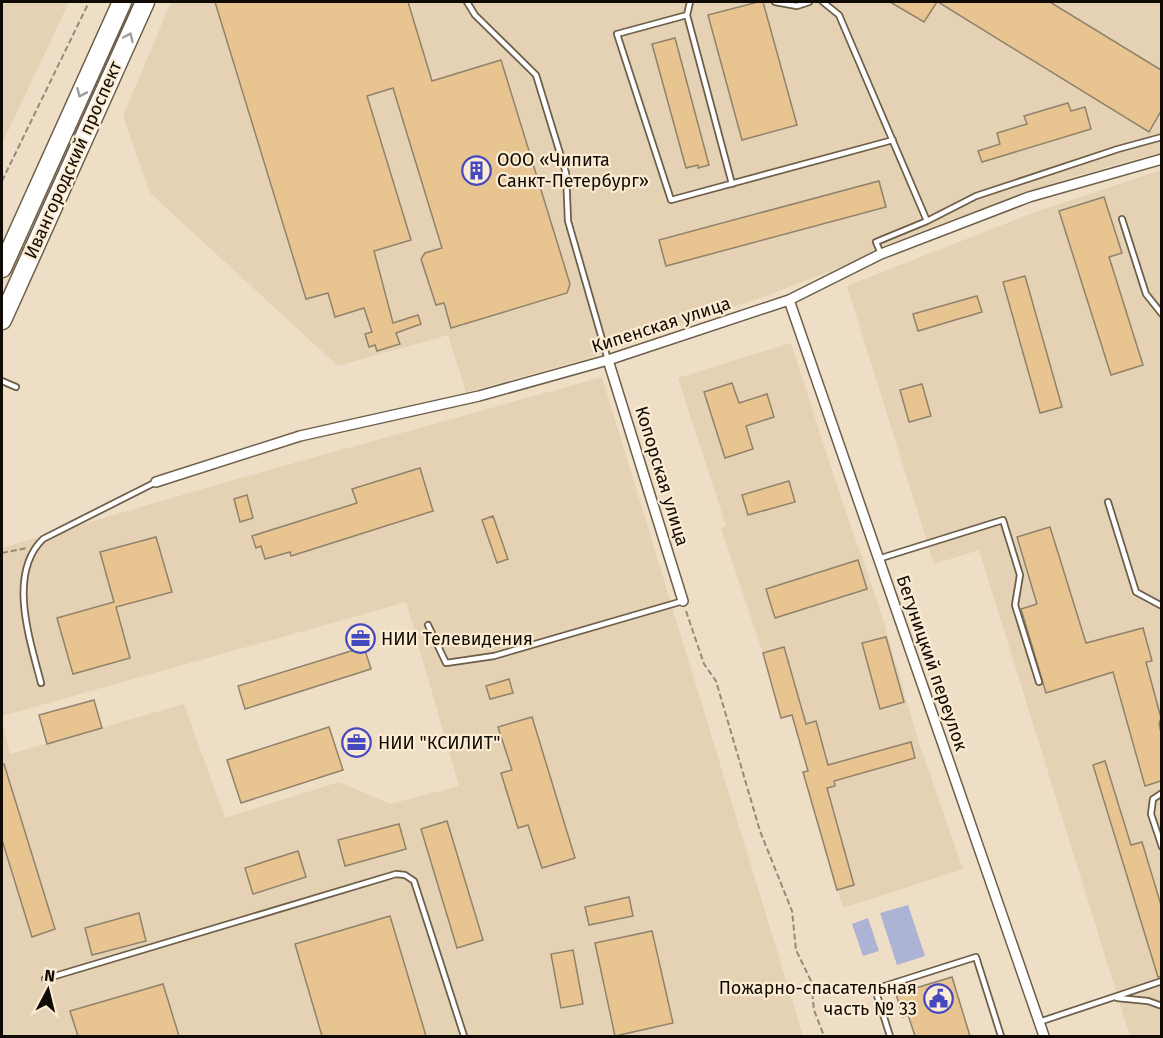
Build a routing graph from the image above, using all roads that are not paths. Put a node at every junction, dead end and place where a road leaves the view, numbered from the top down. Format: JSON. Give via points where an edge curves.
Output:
{"nodes":[{"id":1,"x":122,"y":2,"type":"edge"},
{"id":2,"x":145,"y":2,"type":"edge"},
{"id":3,"x":467,"y":2,"type":"edge"},
{"id":4,"x":690,"y":2,"type":"edge"},
{"id":5,"x":775,"y":2,"type":"edge"},
{"id":6,"x":809,"y":2,"type":"edge"},
{"id":7,"x":823,"y":2,"type":"edge"},
{"id":8,"x":687,"y":15,"type":"junction"},
{"id":9,"x":1161,"y":137,"type":"edge"},
{"id":10,"x":893,"y":140,"type":"junction"},
{"id":11,"x":1161,"y":159,"type":"edge"},
{"id":12,"x":732,"y":183,"type":"junction"},
{"id":13,"x":1122,"y":219,"type":"dead end"},
{"id":14,"x":927,"y":221,"type":"junction"},
{"id":15,"x":881,"y":254,"type":"junction"},
{"id":16,"x":2,"y":268,"type":"edge"},
{"id":17,"x":789,"y":300,"type":"junction"},
{"id":18,"x":1161,"y":314,"type":"edge"},
{"id":19,"x":2,"y":320,"type":"edge"},
{"id":20,"x":608,"y":360,"type":"junction"},
{"id":21,"x":2,"y":381,"type":"edge"},
{"id":22,"x":16,"y":387,"type":"dead end"},
{"id":23,"x":156,"y":482,"type":"joint"},
{"id":24,"x":1108,"y":502,"type":"dead end"},
{"id":25,"x":878,"y":559,"type":"junction"},
{"id":26,"x":683,"y":601,"type":"joint"},
{"id":27,"x":1161,"y":606,"type":"edge"},
{"id":28,"x":428,"y":625,"type":"dead end"},
{"id":29,"x":1039,"y":682,"type":"dead end"},
{"id":30,"x":41,"y":683,"type":"dead end"},
{"id":31,"x":1161,"y":793,"type":"edge"},
{"id":32,"x":1161,"y":847,"type":"edge"},
{"id":33,"x":45,"y":979,"type":"dead end"},
{"id":34,"x":1161,"y":981,"type":"edge"},
{"id":35,"x":1111,"y":998,"type":"junction"},
{"id":36,"x":1161,"y":1006,"type":"edge"},
{"id":37,"x":1039,"y":1022,"type":"junction"},
{"id":38,"x":464,"y":1036,"type":"edge"},
{"id":39,"x":890,"y":1036,"type":"edge"},
{"id":40,"x":1001,"y":1036,"type":"edge"},
{"id":41,"x":1044,"y":1036,"type":"edge"}],
"edges":[{"from":1,"to":16,"type":"highway","name":"Ивангородский проспект","one_way":true},
{"from":19,"to":2,"type":"highway","name":"Ивангородский проспект","one_way":true},
{"from":3,"to":20,"type":"lane","via":[[475,15],[536,75],[566,173],[568,222]]},
{"from":4,"to":8,"type":"lane"},
{"from":5,"to":6,"type":"lane","via":[[797,6]]},
{"from":7,"to":10,"type":"lane","via":[[839,15]]},
{"from":8,"to":12,"type":"lane"},
{"from":8,"to":12,"type":"lane","via":[[617,34],[671,200]]},
{"from":9,"to":14,"type":"lane","via":[[976,196]]},
{"from":10,"to":12,"type":"lane"},
{"from":10,"to":14,"type":"lane"},
{"from":11,"to":15,"type":"street","name":"Кипенская улица","via":[[1029,197]]},
{"from":13,"to":18,"type":"lane","via":[[1146,294]]},
{"from":14,"to":15,"type":"lane","via":[[876,242]]},
{"from":15,"to":17,"type":"street","name":"Кипенская улица"},
{"from":17,"to":20,"type":"street","name":"Кипенская улица"},
{"from":17,"to":25,"type":"street","name":"Бегуницкий переулок"},
{"from":20,"to":23,"type":"street","name":"Кипенская улица","via":[[479,396],[300,436]]},
{"from":20,"to":26,"type":"street","name":"Копорская улица"},
{"from":21,"to":22,"type":"lane"},
{"from":23,"to":30,"type":"lane","via":[[44,539],[32,550],[26,565],[25,621]]},
{"from":24,"to":27,"type":"lane","via":[[1136,592]]},
{"from":25,"to":29,"type":"lane","via":[[1003,520],[1020,575],[1015,605]]},
{"from":25,"to":37,"type":"street","name":"Бегуницкий переулок"},
{"from":26,"to":28,"type":"lane","via":[[494,656],[446,663]]},
{"from":31,"to":32,"type":"lane","via":[[1153,799],[1151,814]]},
{"from":33,"to":38,"type":"lane","via":[[396,874],[405,875],[414,881]]},
{"from":34,"to":35,"type":"lane"},
{"from":35,"to":36,"type":"lane"},
{"from":35,"to":37,"type":"lane"},
{"from":37,"to":41,"type":"street","name":"Бегуницкий переулок"},
{"from":39,"to":40,"type":"lane","via":[[875,989],[976,957]]}]}
